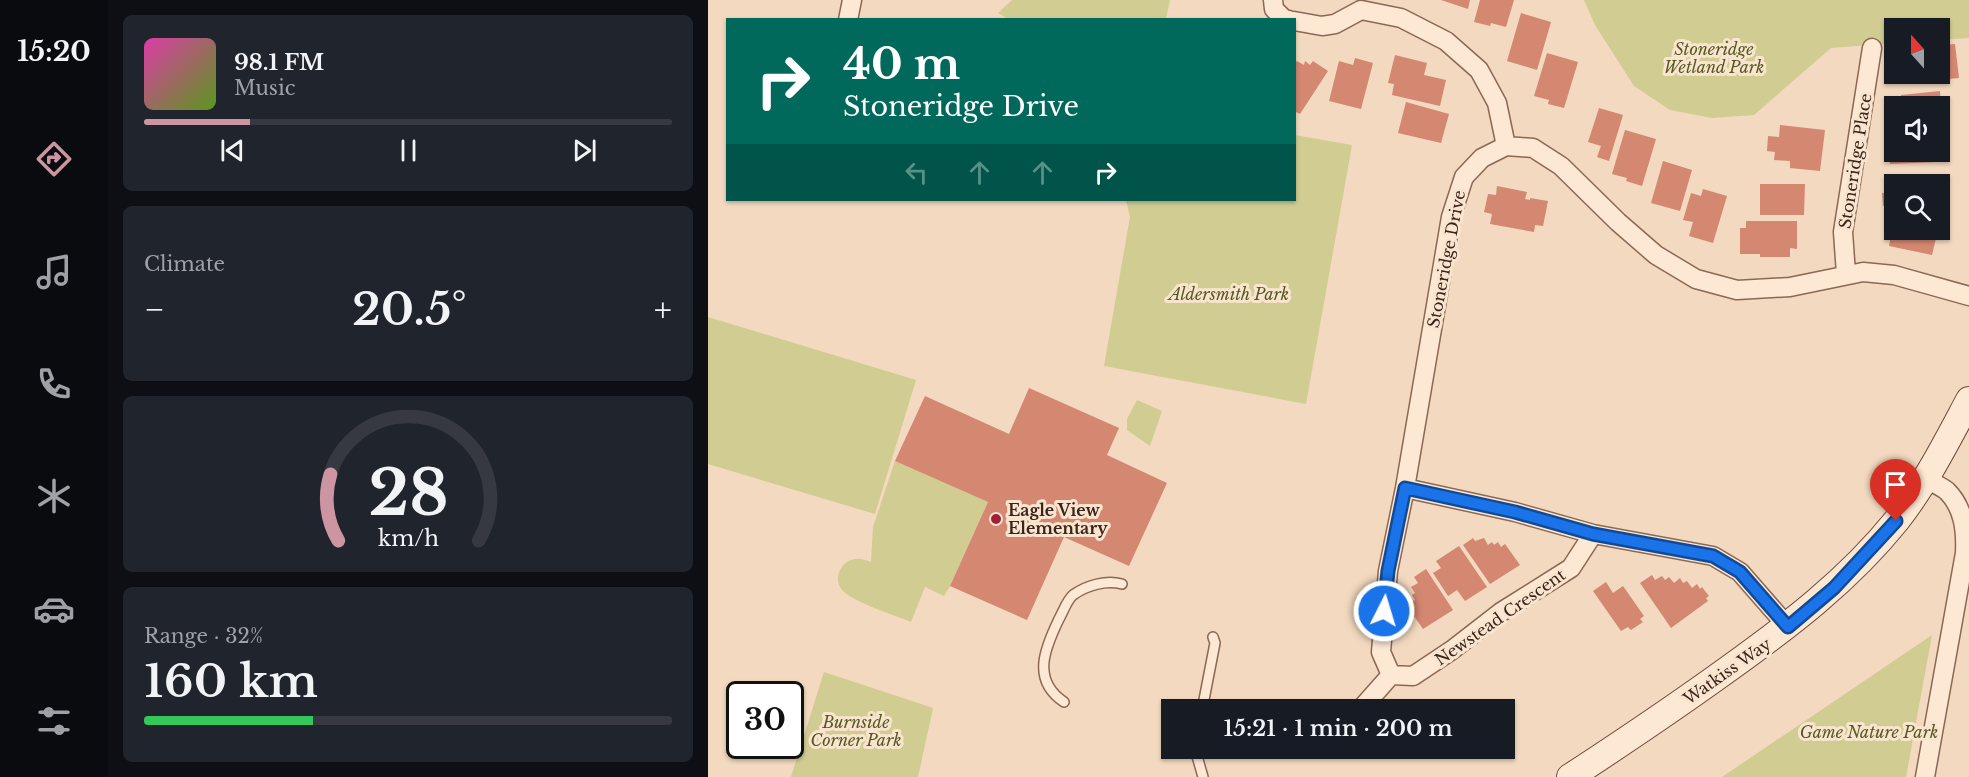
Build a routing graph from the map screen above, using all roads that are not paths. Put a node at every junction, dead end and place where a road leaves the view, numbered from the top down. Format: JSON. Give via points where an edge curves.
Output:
{"nodes":[{"id":1,"x":852,"y":0,"type":"edge"},
{"id":2,"x":1273,"y":0,"type":"edge"},
{"id":3,"x":1357,"y":5,"type":"edge"},
{"id":4,"x":848,"y":18,"type":"edge"},
{"id":5,"x":1283,"y":18,"type":"edge"},
{"id":6,"x":1296,"y":21,"type":"edge"},
{"id":7,"x":1872,"y":48,"type":"dead end"},
{"id":8,"x":1506,"y":146,"type":"junction"},
{"id":9,"x":1846,"y":274,"type":"junction"},
{"id":10,"x":1969,"y":296,"type":"edge"},
{"id":11,"x":1969,"y":400,"type":"edge"},
{"id":12,"x":1926,"y":479,"type":"junction"},
{"id":13,"x":1405,"y":488,"type":"junction"},
{"id":14,"x":1593,"y":534,"type":"junction"},
{"id":15,"x":1122,"y":584,"type":"dead end"},
{"id":16,"x":1788,"y":627,"type":"junction"},
{"id":17,"x":1212,"y":637,"type":"dead end"},
{"id":18,"x":1391,"y":675,"type":"junction"},
{"id":19,"x":1204,"y":699,"type":"edge"},
{"id":20,"x":1370,"y":699,"type":"edge"},
{"id":21,"x":1064,"y":702,"type":"dead end"},
{"id":22,"x":1198,"y":759,"type":"edge"},
{"id":23,"x":1203,"y":777,"type":"edge"},
{"id":24,"x":1570,"y":777,"type":"edge"},
{"id":25,"x":1925,"y":777,"type":"edge"}],
"edges":[{"from":1,"to":4,"type":"street"},
{"from":2,"to":5,"type":"street","via":[[1274,9]]},
{"from":3,"to":6,"type":"street","via":[[1335,24]]},
{"from":3,"to":8,"type":"street","via":[[1401,18],[1446,41],[1479,70],[1497,103]]},
{"from":7,"to":9,"type":"street","name":"Stoneridge Place","via":[[1843,232]]},
{"from":8,"to":9,"type":"street","via":[[1533,148],[1561,166],[1656,255],[1696,279],[1737,290],[1790,287]]},
{"from":8,"to":13,"type":"street","name":"Stoneridge Drive","via":[[1482,158],[1464,177],[1454,207]]},
{"from":9,"to":10,"type":"street","via":[[1894,275]]},
{"from":11,"to":12,"type":"street","name":"Watkiss Way"},
{"from":12,"to":16,"type":"street","name":"Watkiss Way","via":[[1896,521],[1834,588]]},
{"from":12,"to":25,"type":"street","via":[[1947,491],[1964,520],[1966,536]]},
{"from":13,"to":14,"type":"street"},
{"from":13,"to":18,"type":"street","via":[[1388,571],[1381,651]]},
{"from":14,"to":16,"type":"street","via":[[1713,556],[1740,572]]},
{"from":14,"to":18,"type":"street","name":"Newstead Crescent","via":[[1571,568],[1501,612],[1413,676]]},
{"from":15,"to":21,"type":"lane","via":[[1102,583],[1071,596],[1048,641],[1043,658],[1046,681]]},
{"from":16,"to":24,"type":"street","name":"Watkiss Way"},
{"from":17,"to":19,"type":"lane","via":[[1215,643]]},
{"from":18,"to":20,"type":"street"},
{"from":22,"to":23,"type":"lane"}]}
